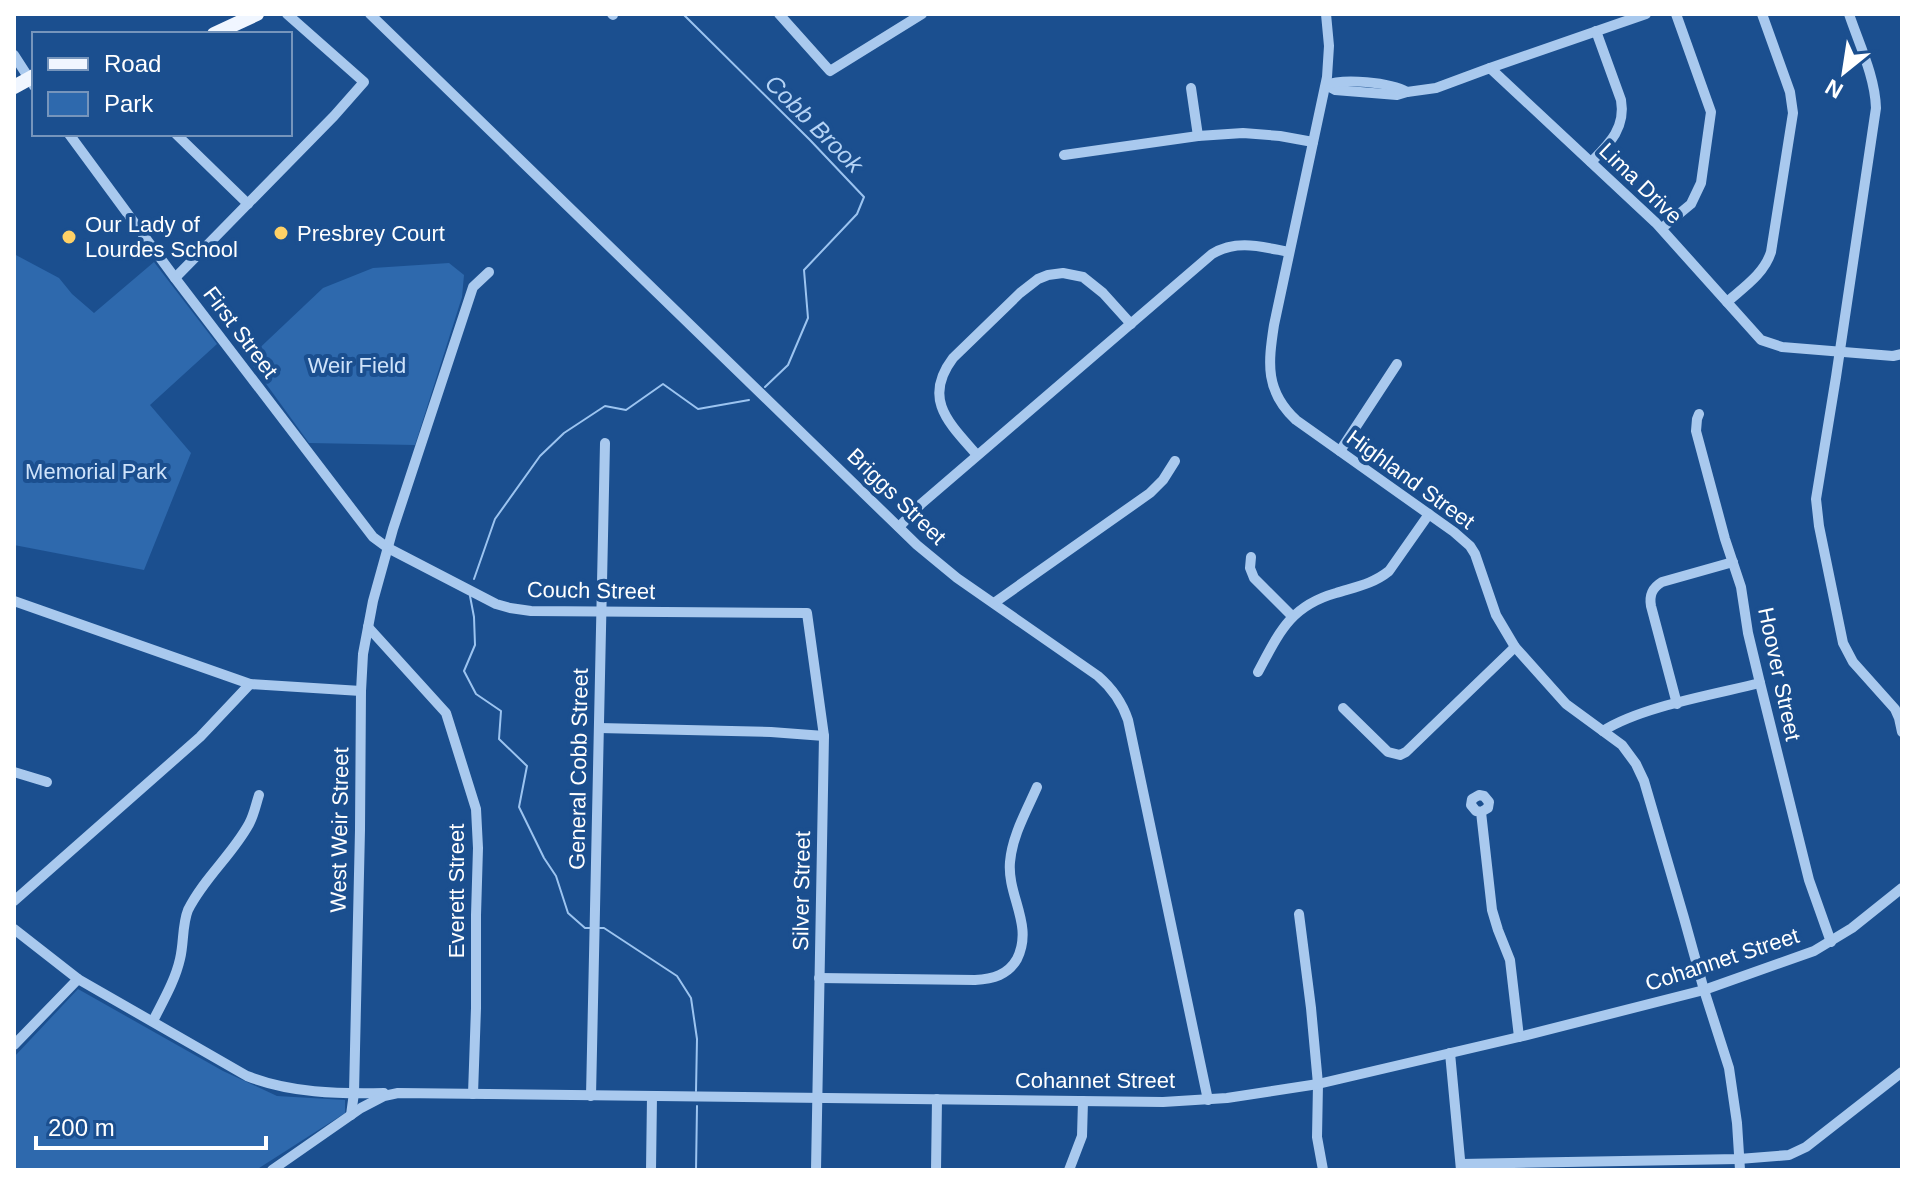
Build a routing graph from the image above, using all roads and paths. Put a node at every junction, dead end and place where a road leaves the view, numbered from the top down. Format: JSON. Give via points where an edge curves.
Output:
{"nodes":[{"id":1,"x":257,"y":14,"type":"edge"},
{"id":2,"x":287,"y":14,"type":"edge"},
{"id":3,"x":370,"y":14,"type":"edge"},
{"id":4,"x":779,"y":14,"type":"edge"},
{"id":5,"x":922,"y":14,"type":"edge"},
{"id":6,"x":1326,"y":14,"type":"edge"},
{"id":7,"x":1646,"y":14,"type":"edge"},
{"id":8,"x":1676,"y":14,"type":"edge"},
{"id":9,"x":1762,"y":14,"type":"edge"},
{"id":10,"x":1849,"y":14,"type":"edge"},
{"id":11,"x":1596,"y":31,"type":"junction"},
{"id":12,"x":218,"y":32,"type":"edge"},
{"id":13,"x":14,"y":55,"type":"edge"},
{"id":14,"x":1490,"y":68,"type":"junction"},
{"id":15,"x":32,"y":80,"type":"edge"},
{"id":16,"x":1326,"y":85,"type":"junction"},
{"id":17,"x":14,"y":87,"type":"edge"},
{"id":18,"x":1191,"y":88,"type":"dead end"},
{"id":19,"x":70,"y":136,"type":"edge"},
{"id":20,"x":178,"y":136,"type":"edge"},
{"id":21,"x":1198,"y":136,"type":"junction"},
{"id":22,"x":1313,"y":142,"type":"junction"},
{"id":23,"x":1064,"y":155,"type":"dead end"},
{"id":24,"x":1591,"y":162,"type":"junction"},
{"id":25,"x":248,"y":204,"type":"junction"},
{"id":26,"x":1662,"y":228,"type":"junction"},
{"id":27,"x":1289,"y":252,"type":"junction"},
{"id":28,"x":489,"y":272,"type":"dead end"},
{"id":29,"x":175,"y":278,"type":"junction"},
{"id":30,"x":1727,"y":302,"type":"junction"},
{"id":31,"x":1131,"y":324,"type":"junction"},
{"id":32,"x":1839,"y":352,"type":"junction"},
{"id":33,"x":1902,"y":354,"type":"edge"},
{"id":34,"x":1397,"y":364,"type":"dead end"},
{"id":35,"x":1699,"y":414,"type":"dead end"},
{"id":36,"x":605,"y":443,"type":"dead end"},
{"id":37,"x":1340,"y":451,"type":"junction"},
{"id":38,"x":977,"y":455,"type":"junction"},
{"id":39,"x":1175,"y":461,"type":"dead end"},
{"id":40,"x":1429,"y":514,"type":"junction"},
{"id":41,"x":899,"y":527,"type":"junction"},
{"id":42,"x":388,"y":548,"type":"junction"},
{"id":43,"x":1251,"y":557,"type":"dead end"},
{"id":44,"x":1733,"y":562,"type":"junction"},
{"id":45,"x":14,"y":601,"type":"edge"},
{"id":46,"x":994,"y":603,"type":"junction"},
{"id":47,"x":601,"y":611,"type":"junction"},
{"id":48,"x":807,"y":613,"type":"joint"},
{"id":49,"x":1292,"y":616,"type":"junction"},
{"id":50,"x":368,"y":627,"type":"junction"},
{"id":51,"x":1515,"y":647,"type":"junction"},
{"id":52,"x":1258,"y":672,"type":"dead end"},
{"id":53,"x":1760,"y":683,"type":"junction"},
{"id":54,"x":250,"y":684,"type":"junction"},
{"id":55,"x":361,"y":691,"type":"junction"},
{"id":56,"x":1677,"y":704,"type":"junction"},
{"id":57,"x":1343,"y":708,"type":"dead end"},
{"id":58,"x":599,"y":728,"type":"junction"},
{"id":59,"x":1603,"y":731,"type":"junction"},
{"id":60,"x":1902,"y":732,"type":"edge"},
{"id":61,"x":824,"y":736,"type":"junction"},
{"id":62,"x":14,"y":772,"type":"edge"},
{"id":63,"x":47,"y":782,"type":"dead end"},
{"id":64,"x":1037,"y":787,"type":"dead end"},
{"id":65,"x":259,"y":795,"type":"dead end"},
{"id":66,"x":1481,"y":812,"type":"dead end"},
{"id":67,"x":1902,"y":888,"type":"edge"},
{"id":68,"x":14,"y":901,"type":"edge"},
{"id":69,"x":1299,"y":914,"type":"dead end"},
{"id":70,"x":14,"y":929,"type":"edge"},
{"id":71,"x":1831,"y":942,"type":"junction"},
{"id":72,"x":819,"y":978,"type":"junction"},
{"id":73,"x":78,"y":979,"type":"junction"},
{"id":74,"x":1704,"y":990,"type":"junction"},
{"id":75,"x":153,"y":1021,"type":"junction"},
{"id":76,"x":1519,"y":1037,"type":"junction"},
{"id":77,"x":14,"y":1045,"type":"edge"},
{"id":78,"x":1450,"y":1053,"type":"junction"},
{"id":79,"x":1902,"y":1072,"type":"edge"},
{"id":80,"x":1318,"y":1084,"type":"junction"},
{"id":81,"x":354,"y":1093,"type":"junction"},
{"id":82,"x":398,"y":1093,"type":"junction"},
{"id":83,"x":473,"y":1094,"type":"junction"},
{"id":84,"x":591,"y":1096,"type":"junction"},
{"id":85,"x":652,"y":1096,"type":"junction"},
{"id":86,"x":817,"y":1098,"type":"junction"},
{"id":87,"x":937,"y":1099,"type":"junction"},
{"id":88,"x":1208,"y":1100,"type":"junction"},
{"id":89,"x":1083,"y":1101,"type":"junction"},
{"id":90,"x":351,"y":1115,"type":"junction"},
{"id":91,"x":1740,"y":1164,"type":"edge"},
{"id":92,"x":1461,"y":1167,"type":"edge"},
{"id":93,"x":272,"y":1170,"type":"edge"},
{"id":94,"x":651,"y":1170,"type":"edge"},
{"id":95,"x":816,"y":1170,"type":"edge"},
{"id":96,"x":936,"y":1170,"type":"edge"},
{"id":97,"x":1069,"y":1170,"type":"edge"},
{"id":98,"x":1323,"y":1170,"type":"edge"}],
"edges":[{"from":1,"to":12,"type":"main road"},
{"from":2,"to":25,"type":"street","via":[[364,82]]},
{"from":3,"to":41,"type":"street","name":"Briggs Street"},
{"from":4,"to":5,"type":"street","via":[[830,71]]},
{"from":6,"to":16,"type":"street","name":"Highland Street"},
{"from":7,"to":11,"type":"street"},
{"from":8,"to":26,"type":"street","via":[[1711,112],[1701,183],[1691,204]]},
{"from":9,"to":30,"type":"street","via":[[1790,92],[1793,123],[1768,261]]},
{"from":10,"to":32,"type":"street","via":[[1876,108]]},
{"from":11,"to":14,"type":"street"},
{"from":11,"to":24,"type":"street","via":[[1622,117],[1615,137]]},
{"from":13,"to":15,"type":"street"},
{"from":14,"to":16,"type":"street","via":[[1436,88],[1407,92],[1397,86],[1336,80]]},
{"from":14,"to":24,"type":"street","name":"Lima Drive"},
{"from":15,"to":17,"type":"main road"},
{"from":16,"to":22,"type":"street","name":"Highland Street"},
{"from":18,"to":21,"type":"street"},
{"from":19,"to":29,"type":"street","name":"First Street"},
{"from":20,"to":25,"type":"street"},
{"from":21,"to":22,"type":"street","via":[[1243,133]]},
{"from":21,"to":23,"type":"street"},
{"from":22,"to":27,"type":"street","name":"Highland Street"},
{"from":24,"to":26,"type":"street","name":"Lima Drive"},
{"from":25,"to":29,"type":"street"},
{"from":26,"to":30,"type":"street","name":"Lima Drive"},
{"from":27,"to":31,"type":"street","via":[[1248,244],[1221,249]]},
{"from":27,"to":37,"type":"street","name":"Highland Street","via":[[1272,333],[1270,376],[1288,413]]},
{"from":28,"to":42,"type":"street","name":"West Weir Street","via":[[473,287]]},
{"from":29,"to":42,"type":"street","name":"First Street","via":[[373,537]]},
{"from":30,"to":32,"type":"street","name":"Lima Drive","via":[[1767,343]]},
{"from":31,"to":38,"type":"street"},
{"from":31,"to":38,"type":"street","via":[[1094,284],[1073,273],[1048,275],[1020,293],[953,358],[940,382],[944,417]]},
{"from":32,"to":33,"type":"street","name":"Lima Drive"},
{"from":32,"to":60,"type":"street","via":[[1816,499],[1819,526],[1843,643],[1895,709]]},
{"from":34,"to":37,"type":"street"},
{"from":35,"to":44,"type":"street","name":"Hoover Street","via":[[1696,431]]},
{"from":36,"to":47,"type":"street","name":"General Cobb Street"},
{"from":37,"to":40,"type":"street","name":"Highland Street"},
{"from":38,"to":41,"type":"street"},
{"from":39,"to":46,"type":"street","via":[[1150,493]]},
{"from":40,"to":49,"type":"street","via":[[1381,577],[1330,594]]},
{"from":40,"to":51,"type":"street","name":"Highland Street","via":[[1475,554],[1496,615]]},
{"from":41,"to":46,"type":"street","name":"Briggs Street"},
{"from":42,"to":47,"type":"street","name":"Couch Street","via":[[496,604],[531,611]]},
{"from":42,"to":50,"type":"street","name":"West Weir Street"},
{"from":43,"to":49,"type":"street","via":[[1254,578]]},
{"from":44,"to":53,"type":"street","name":"Hoover Street"},
{"from":44,"to":56,"type":"street","via":[[1662,582],[1651,594]]},
{"from":45,"to":54,"type":"street"},
{"from":46,"to":88,"type":"street","name":"Briggs Street","via":[[1098,676],[1125,711]]},
{"from":47,"to":48,"type":"street","name":"Couch Street"},
{"from":47,"to":58,"type":"street","name":"General Cobb Street"},
{"from":48,"to":61,"type":"street","name":"Silver Street"},
{"from":49,"to":52,"type":"street"},
{"from":50,"to":55,"type":"street","name":"West Weir Street"},
{"from":50,"to":83,"type":"street","name":"Everett Street","via":[[446,713],[476,809]]},
{"from":51,"to":57,"type":"street","via":[[1400,755],[1388,752]]},
{"from":51,"to":59,"type":"street","name":"Highland Street","via":[[1566,704]]},
{"from":53,"to":56,"type":"street"},
{"from":53,"to":71,"type":"street","name":"Hoover Street","via":[[1809,880]]},
{"from":54,"to":55,"type":"street"},
{"from":54,"to":68,"type":"street","via":[[200,737]]},
{"from":55,"to":81,"type":"street","name":"West Weir Street"},
{"from":56,"to":59,"type":"street"},
{"from":58,"to":61,"type":"street"},
{"from":58,"to":84,"type":"street","name":"General Cobb Street"},
{"from":59,"to":74,"type":"street","name":"Highland Street","via":[[1622,745],[1644,781]]},
{"from":61,"to":72,"type":"street","name":"Silver Street"},
{"from":62,"to":63,"type":"street"},
{"from":64,"to":72,"type":"street","via":[[1010,859],[1024,931],[1008,971],[975,980]]},
{"from":65,"to":75,"type":"street","via":[[250,822],[189,908],[177,971]]},
{"from":66,"to":76,"type":"street","via":[[1492,910],[1510,960]]},
{"from":67,"to":71,"type":"street","name":"Cohannet Street"},
{"from":69,"to":80,"type":"street"},
{"from":70,"to":73,"type":"street"},
{"from":71,"to":74,"type":"street","name":"Cohannet Street"},
{"from":72,"to":86,"type":"street","name":"Silver Street"},
{"from":73,"to":75,"type":"street"},
{"from":73,"to":77,"type":"street"},
{"from":74,"to":76,"type":"street","name":"Cohannet Street"},
{"from":74,"to":91,"type":"street","name":"Highland Street","via":[[1729,1068]]},
{"from":75,"to":81,"type":"street","via":[[258,1080],[294,1089]]},
{"from":76,"to":78,"type":"street","name":"Cohannet Street"},
{"from":78,"to":80,"type":"street","name":"Cohannet Street"},
{"from":78,"to":92,"type":"street"},
{"from":79,"to":91,"type":"street","via":[[1798,1152]]},
{"from":80,"to":88,"type":"street","name":"Cohannet Street"},
{"from":80,"to":98,"type":"street","via":[[1317,1137]]},
{"from":81,"to":82,"type":"street"},
{"from":81,"to":90,"type":"street","name":"West Weir Street"},
{"from":82,"to":83,"type":"street","name":"Cohannet Street"},
{"from":82,"to":90,"type":"street","name":"Cohannet Street"},
{"from":83,"to":84,"type":"street","name":"Cohannet Street"},
{"from":84,"to":85,"type":"street","name":"Cohannet Street"},
{"from":85,"to":86,"type":"street","name":"Cohannet Street"},
{"from":85,"to":94,"type":"street"},
{"from":86,"to":87,"type":"street","name":"Cohannet Street"},
{"from":86,"to":95,"type":"street","name":"Silver Street"},
{"from":87,"to":89,"type":"street","name":"Cohannet Street"},
{"from":87,"to":96,"type":"street"},
{"from":88,"to":89,"type":"street","name":"Cohannet Street"},
{"from":89,"to":97,"type":"street","via":[[1082,1136]]},
{"from":90,"to":93,"type":"street","name":"Cohannet Street"},
{"from":91,"to":92,"type":"street"}]}
